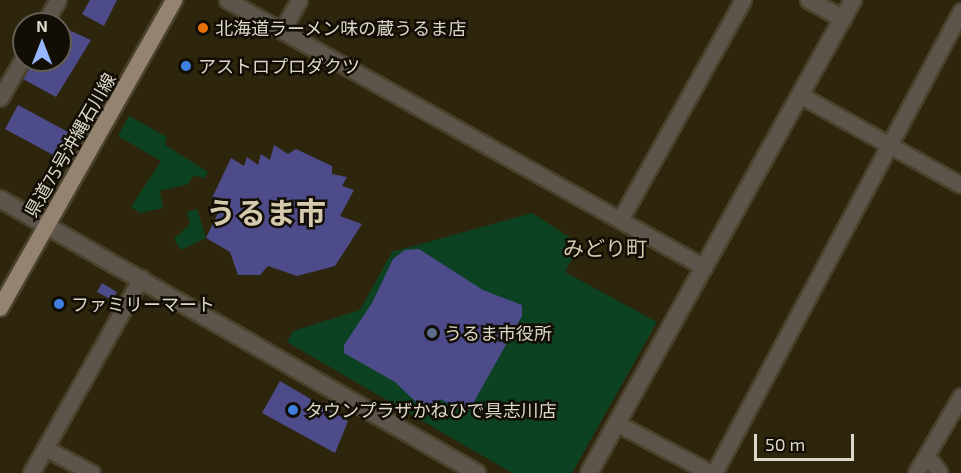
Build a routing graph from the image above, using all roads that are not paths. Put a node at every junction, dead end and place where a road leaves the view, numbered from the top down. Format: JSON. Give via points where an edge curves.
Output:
{"nodes":[{"id":1,"x":174,"y":0,"type":"edge"},
{"id":2,"x":228,"y":0,"type":"edge"},
{"id":3,"x":299,"y":0,"type":"edge"},
{"id":4,"x":743,"y":0,"type":"edge"},
{"id":5,"x":809,"y":0,"type":"edge"},
{"id":6,"x":854,"y":0,"type":"edge"},
{"id":7,"x":961,"y":11,"type":"edge"},
{"id":8,"x":843,"y":19,"type":"junction"},
{"id":9,"x":282,"y":30,"type":"junction"},
{"id":10,"x":14,"y":72,"type":"edge"},
{"id":11,"x":2,"y":90,"type":"edge"},
{"id":12,"x":800,"y":95,"type":"junction"},
{"id":13,"x":888,"y":144,"type":"junction"},
{"id":14,"x":961,"y":185,"type":"edge"},
{"id":15,"x":0,"y":199,"type":"edge"},
{"id":16,"x":620,"y":220,"type":"junction"},
{"id":17,"x":47,"y":224,"type":"junction"},
{"id":18,"x":704,"y":267,"type":"junction"},
{"id":19,"x":141,"y":278,"type":"junction"},
{"id":20,"x":0,"y":308,"type":"edge"},
{"id":21,"x":961,"y":396,"type":"edge"},
{"id":22,"x":618,"y":424,"type":"junction"},
{"id":23,"x":45,"y":448,"type":"junction"},
{"id":24,"x":927,"y":456,"type":"junction"},
{"id":25,"x":31,"y":473,"type":"edge"},
{"id":26,"x":92,"y":473,"type":"edge"},
{"id":27,"x":476,"y":473,"type":"edge"},
{"id":28,"x":589,"y":473,"type":"edge"},
{"id":29,"x":713,"y":473,"type":"edge"},
{"id":30,"x":916,"y":473,"type":"edge"},
{"id":31,"x":940,"y":473,"type":"edge"}],
"edges":[{"from":1,"to":17,"type":"main road","name":"県道75号沖縄石川線"},
{"from":2,"to":9,"type":"street"},
{"from":3,"to":9,"type":"street"},
{"from":4,"to":16,"type":"street"},
{"from":5,"to":8,"type":"street"},
{"from":6,"to":8,"type":"street"},
{"from":7,"to":13,"type":"street"},
{"from":8,"to":12,"type":"street"},
{"from":9,"to":16,"type":"street"},
{"from":10,"to":11,"type":"street"},
{"from":12,"to":13,"type":"street"},
{"from":12,"to":18,"type":"street"},
{"from":13,"to":14,"type":"street"},
{"from":13,"to":29,"type":"street"},
{"from":15,"to":17,"type":"street"},
{"from":16,"to":18,"type":"street"},
{"from":17,"to":19,"type":"street"},
{"from":17,"to":20,"type":"main road","name":"県道75号沖縄石川線"},
{"from":18,"to":22,"type":"street"},
{"from":19,"to":23,"type":"street"},
{"from":19,"to":27,"type":"street"},
{"from":21,"to":24,"type":"street"},
{"from":22,"to":28,"type":"street"},
{"from":22,"to":29,"type":"street"},
{"from":23,"to":25,"type":"street"},
{"from":23,"to":26,"type":"street"},
{"from":24,"to":30,"type":"street"},
{"from":24,"to":31,"type":"street"}]}
